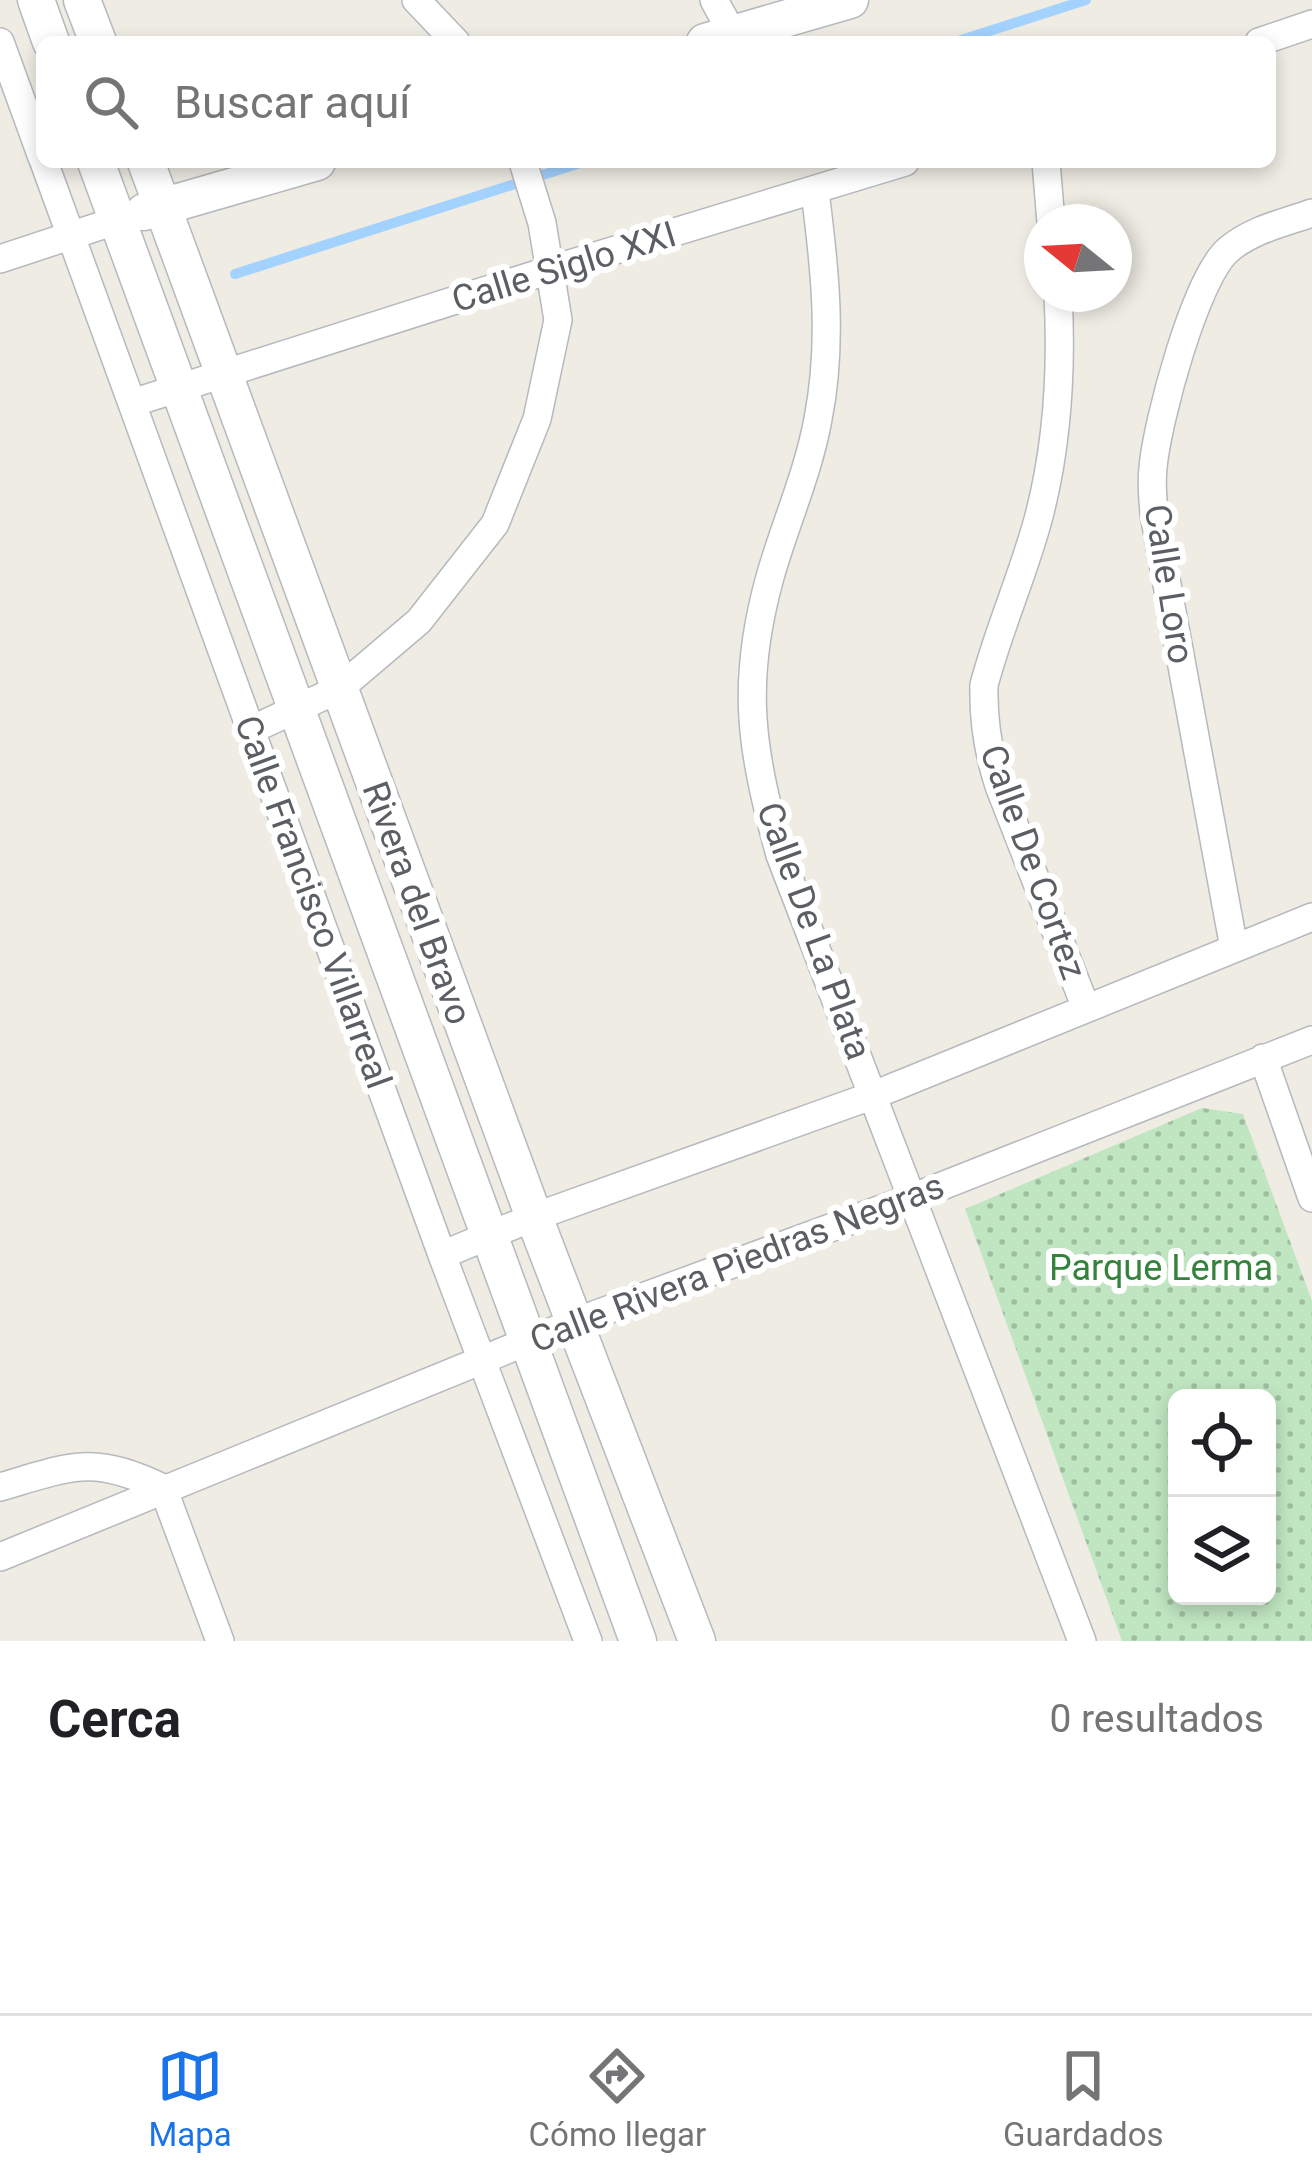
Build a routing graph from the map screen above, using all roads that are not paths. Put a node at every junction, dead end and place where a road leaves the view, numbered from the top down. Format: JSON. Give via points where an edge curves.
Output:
{"nodes":[{"id":1,"x":36,"y":0,"type":"edge"},
{"id":2,"x":82,"y":0,"type":"edge"},
{"id":3,"x":416,"y":0,"type":"edge"},
{"id":4,"x":714,"y":0,"type":"edge"},
{"id":5,"x":850,"y":0,"type":"edge"},
{"id":6,"x":1312,"y":24,"type":"edge"},
{"id":7,"x":50,"y":36,"type":"edge"},
{"id":8,"x":96,"y":36,"type":"edge"},
{"id":9,"x":450,"y":36,"type":"edge"},
{"id":10,"x":718,"y":36,"type":"edge"},
{"id":11,"x":725,"y":36,"type":"edge"},
{"id":12,"x":1276,"y":36,"type":"edge"},
{"id":13,"x":0,"y":42,"type":"edge"},
{"id":14,"x":36,"y":140,"type":"edge"},
{"id":15,"x":46,"y":168,"type":"edge"},
{"id":16,"x":98,"y":168,"type":"edge"},
{"id":17,"x":148,"y":168,"type":"edge"},
{"id":18,"x":296,"y":168,"type":"edge"},
{"id":19,"x":525,"y":168,"type":"edge"},
{"id":20,"x":887,"y":168,"type":"edge"},
{"id":21,"x":1046,"y":168,"type":"edge"},
{"id":22,"x":815,"y":192,"type":"junction"},
{"id":23,"x":1050,"y":204,"type":"edge"},
{"id":24,"x":163,"y":206,"type":"junction"},
{"id":25,"x":1312,"y":213,"type":"edge"},
{"id":26,"x":118,"y":220,"type":"junction"},
{"id":27,"x":71,"y":236,"type":"junction"},
{"id":28,"x":0,"y":260,"type":"edge"},
{"id":29,"x":553,"y":269,"type":"junction"},
{"id":30,"x":1058,"y":312,"type":"edge"},
{"id":31,"x":224,"y":375,"type":"junction"},
{"id":32,"x":179,"y":387,"type":"junction"},
{"id":33,"x":132,"y":403,"type":"junction"},
{"id":34,"x":339,"y":689,"type":"junction"},
{"id":35,"x":297,"y":709,"type":"junction"},
{"id":36,"x":250,"y":730,"type":"junction"},
{"id":37,"x":1312,"y":917,"type":"edge"},
{"id":38,"x":1234,"y":948,"type":"junction"},
{"id":39,"x":1085,"y":1008,"type":"junction"},
{"id":40,"x":1312,"y":1040,"type":"edge"},
{"id":41,"x":1264,"y":1058,"type":"junction"},
{"id":42,"x":874,"y":1095,"type":"junction"},
{"id":43,"x":914,"y":1197,"type":"junction"},
{"id":44,"x":1312,"y":1198,"type":"edge"},
{"id":45,"x":534,"y":1217,"type":"junction"},
{"id":46,"x":489,"y":1235,"type":"junction"},
{"id":47,"x":442,"y":1255,"type":"junction"},
{"id":48,"x":575,"y":1322,"type":"junction"},
{"id":49,"x":529,"y":1341,"type":"junction"},
{"id":50,"x":482,"y":1361,"type":"junction"},
{"id":51,"x":0,"y":1487,"type":"edge"},
{"id":52,"x":163,"y":1488,"type":"junction"},
{"id":53,"x":0,"y":1557,"type":"edge"},
{"id":54,"x":220,"y":1641,"type":"edge"},
{"id":55,"x":588,"y":1641,"type":"edge"},
{"id":56,"x":638,"y":1641,"type":"edge"},
{"id":57,"x":698,"y":1641,"type":"edge"},
{"id":58,"x":1082,"y":1641,"type":"edge"}],
"edges":[{"from":1,"to":7,"type":"street"},
{"from":2,"to":8,"type":"street"},
{"from":3,"to":9,"type":"street"},
{"from":4,"to":10,"type":"street"},
{"from":5,"to":11,"type":"street"},
{"from":6,"to":12,"type":"street"},
{"from":13,"to":14,"type":"street","name":"Calle Francisco Villarreal"},
{"from":15,"to":27,"type":"street","name":"Calle Francisco Villarreal"},
{"from":16,"to":26,"type":"street","name":"Rivera del Bravo"},
{"from":17,"to":24,"type":"street","name":"Rivera del Bravo"},
{"from":18,"to":24,"type":"street"},
{"from":19,"to":29,"type":"street"},
{"from":20,"to":22,"type":"street","name":"Calle Siglo XXI"},
{"from":21,"to":23,"type":"street"},
{"from":22,"to":29,"type":"street","name":"Calle Siglo XXI"},
{"from":22,"to":42,"type":"street","name":"Calle De La Plata","via":[[828,329],[823,386],[755,643],[751,712],[780,855]]},
{"from":24,"to":26,"type":"street"},
{"from":24,"to":31,"type":"street","name":"Rivera del Bravo"},
{"from":25,"to":38,"type":"street","name":"Calle Loro","via":[[1249,235],[1215,263],[1182,351],[1152,471]]},
{"from":26,"to":27,"type":"street"},
{"from":26,"to":32,"type":"street","name":"Rivera del Bravo"},
{"from":27,"to":28,"type":"street"},
{"from":27,"to":33,"type":"street","name":"Calle Francisco Villarreal"},
{"from":29,"to":31,"type":"street","name":"Calle Siglo XXI"},
{"from":29,"to":34,"type":"street","via":[[558,320],[551,363],[495,524],[419,621]]},
{"from":30,"to":39,"type":"street","name":"Calle De Cortez","via":[[1053,443],[1039,517],[984,685],[983,714],[999,786]]},
{"from":31,"to":32,"type":"street","name":"Calle Siglo XXI"},
{"from":31,"to":34,"type":"street","name":"Rivera del Bravo"},
{"from":32,"to":33,"type":"street","name":"Calle Siglo XXI"},
{"from":32,"to":35,"type":"street","name":"Rivera del Bravo"},
{"from":33,"to":36,"type":"street","name":"Calle Francisco Villarreal"},
{"from":34,"to":35,"type":"street"},
{"from":34,"to":45,"type":"street","name":"Rivera del Bravo"},
{"from":35,"to":36,"type":"street"},
{"from":35,"to":46,"type":"street","name":"Rivera del Bravo"},
{"from":36,"to":47,"type":"street","name":"Calle Francisco Villarreal"},
{"from":37,"to":38,"type":"street"},
{"from":38,"to":39,"type":"street"},
{"from":39,"to":42,"type":"street"},
{"from":40,"to":41,"type":"street","name":"Calle Rivera Piedras Negras"},
{"from":41,"to":43,"type":"street","name":"Calle Rivera Piedras Negras"},
{"from":41,"to":44,"type":"street"},
{"from":42,"to":43,"type":"street","name":"Calle De La Plata"},
{"from":42,"to":45,"type":"street"},
{"from":43,"to":48,"type":"street","name":"Calle Rivera Piedras Negras"},
{"from":43,"to":58,"type":"street","name":"Calle De La Plata"},
{"from":45,"to":46,"type":"street"},
{"from":45,"to":48,"type":"street","name":"Rivera del Bravo"},
{"from":46,"to":47,"type":"street"},
{"from":46,"to":49,"type":"street","name":"Rivera del Bravo"},
{"from":47,"to":50,"type":"street","name":"Calle Francisco Villarreal"},
{"from":48,"to":49,"type":"street","name":"Calle Rivera Piedras Negras"},
{"from":48,"to":57,"type":"street","name":"Rivera del Bravo"},
{"from":49,"to":50,"type":"street","name":"Calle Rivera Piedras Negras"},
{"from":49,"to":56,"type":"street","name":"Rivera del Bravo"},
{"from":50,"to":52,"type":"street","name":"Calle Rivera Piedras Negras"},
{"from":50,"to":55,"type":"street","name":"Calle Francisco Villarreal"},
{"from":51,"to":52,"type":"street","via":[[100,1465]]},
{"from":52,"to":53,"type":"street","name":"Calle Rivera Piedras Negras"},
{"from":52,"to":54,"type":"street"}]}
